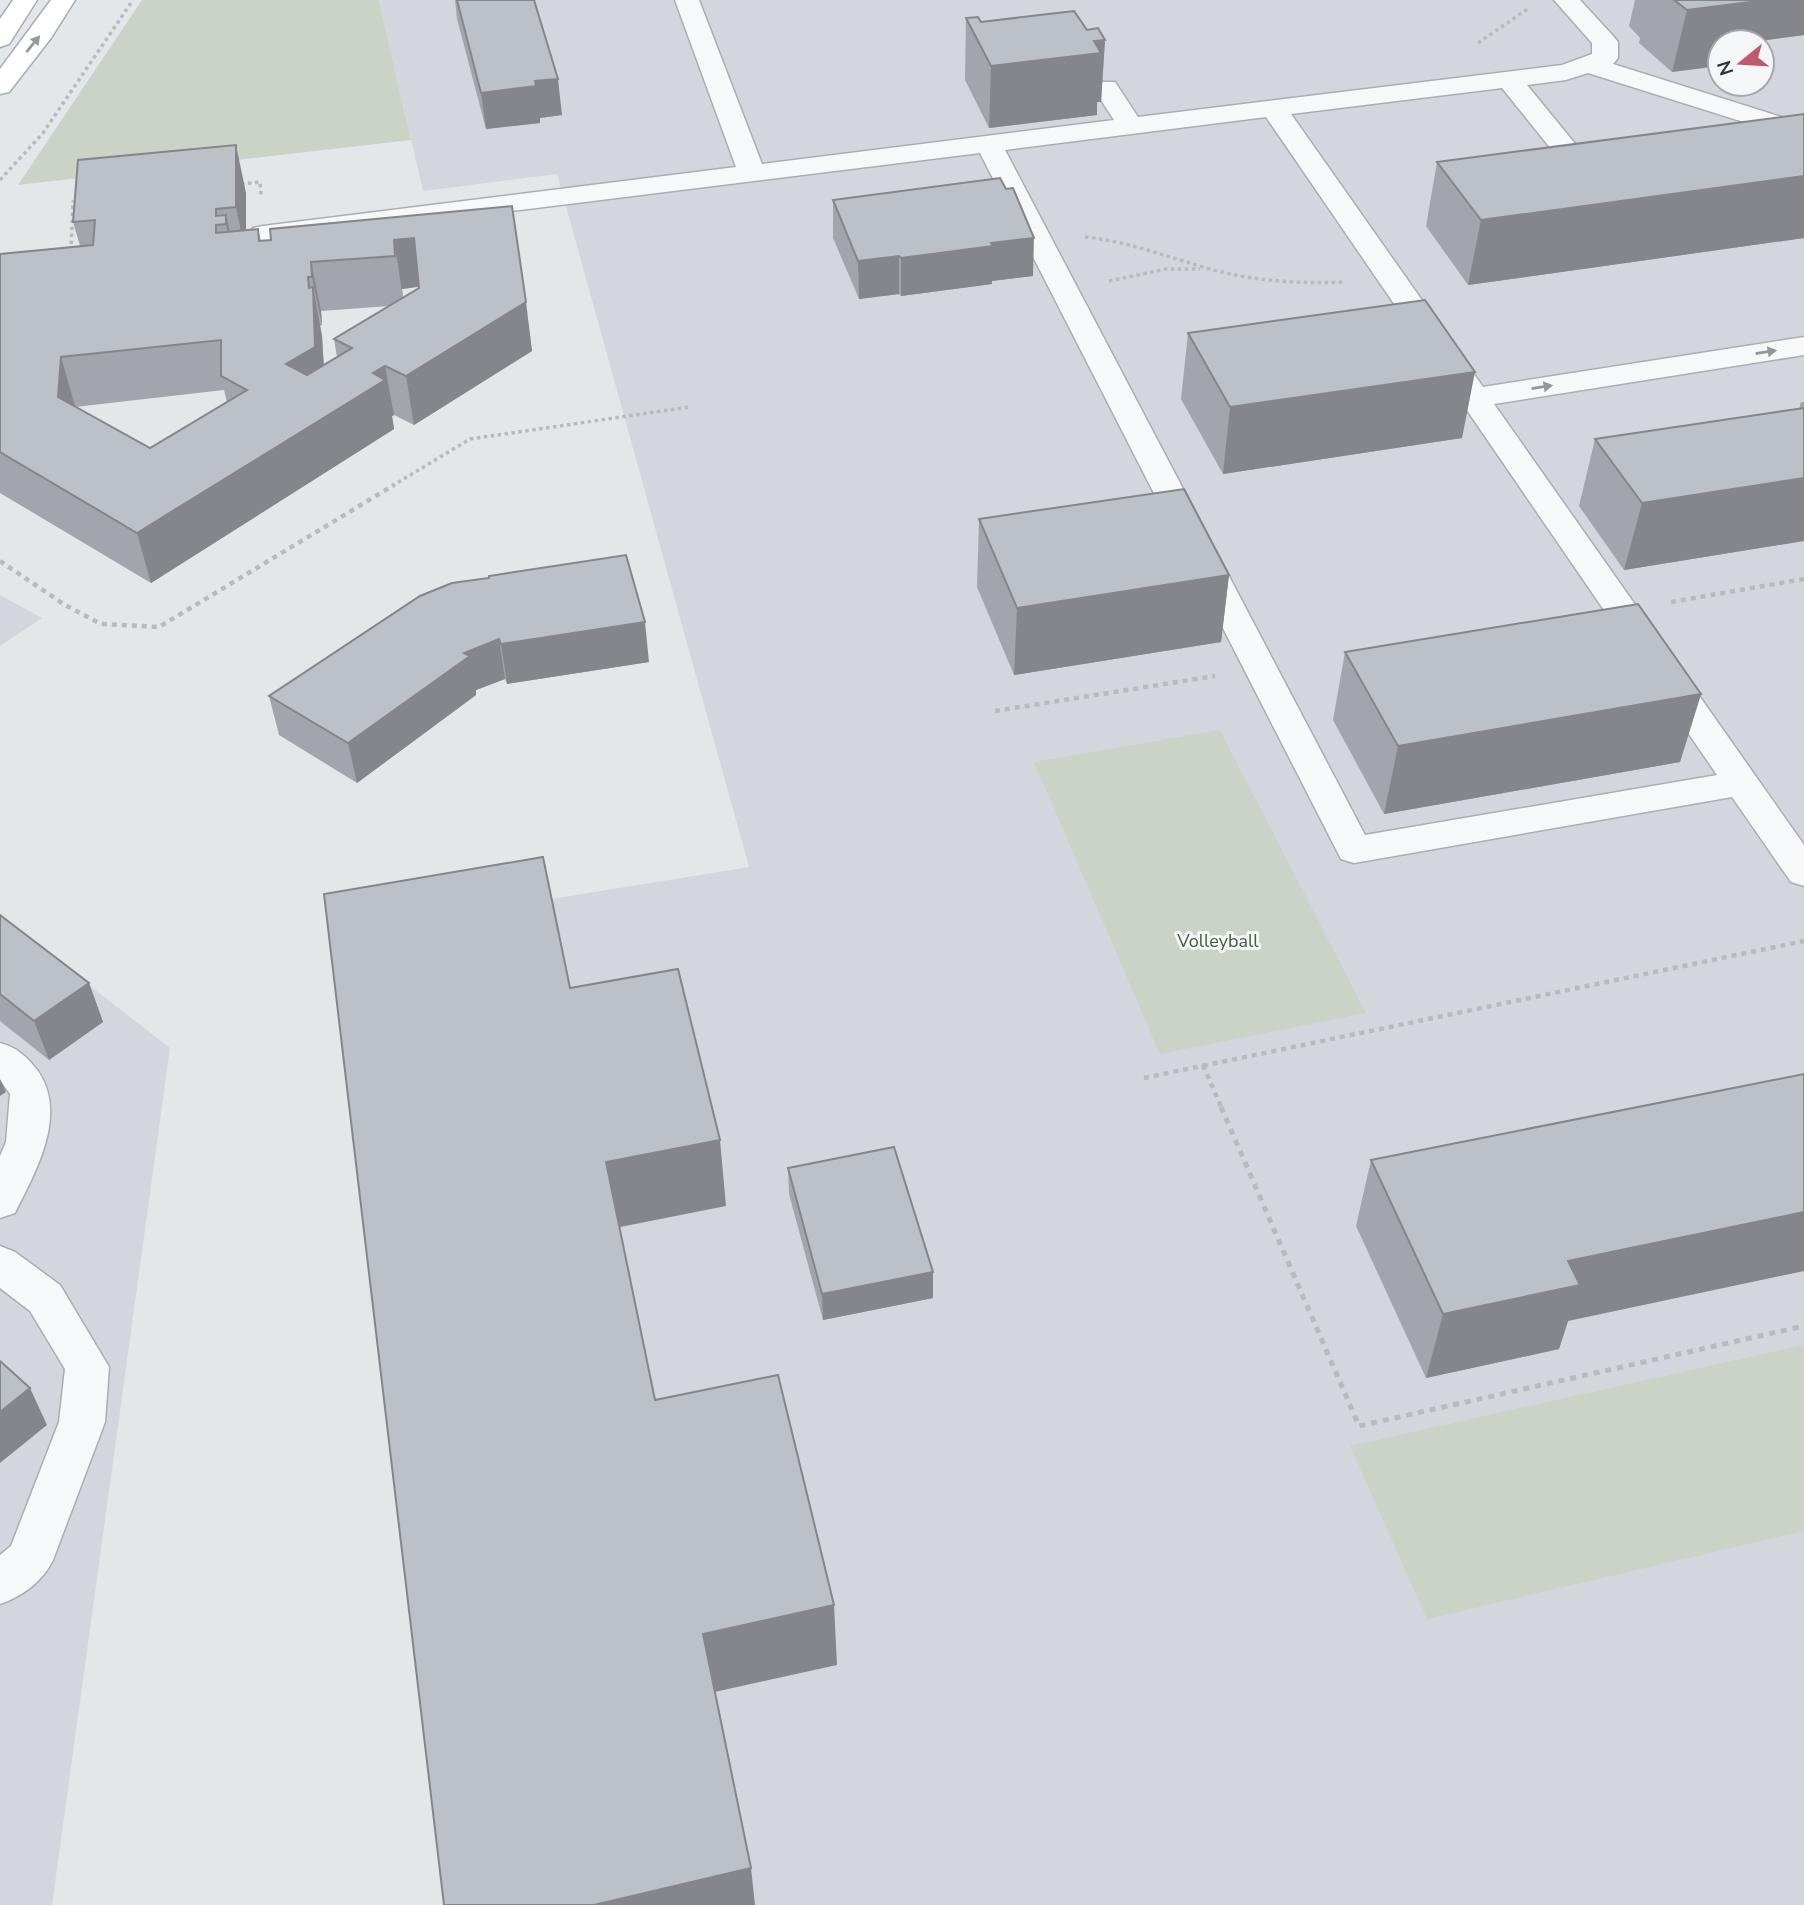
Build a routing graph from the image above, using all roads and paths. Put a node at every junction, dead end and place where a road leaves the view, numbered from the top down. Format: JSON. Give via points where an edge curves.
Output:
{"nodes":[{"id":1,"x":25,"y":0,"type":"edge"},
{"id":2,"x":63,"y":0,"type":"edge"},
{"id":3,"x":133,"y":0,"type":"edge"},
{"id":4,"x":687,"y":0,"type":"edge"},
{"id":5,"x":1566,"y":0,"type":"edge"},
{"id":6,"x":0,"y":39,"type":"edge"},
{"id":7,"x":1587,"y":64,"type":"junction"},
{"id":8,"x":1509,"y":79,"type":"junction"},
{"id":9,"x":0,"y":86,"type":"edge"},
{"id":10,"x":1106,"y":88,"type":"dead end"},
{"id":11,"x":1273,"y":108,"type":"junction"},
{"id":12,"x":1131,"y":126,"type":"junction"},
{"id":13,"x":1804,"y":133,"type":"edge"},
{"id":14,"x":988,"y":143,"type":"junction"},
{"id":15,"x":752,"y":172,"type":"junction"},
{"id":16,"x":0,"y":180,"type":"edge"},
{"id":17,"x":1594,"y":184,"type":"edge"},
{"id":18,"x":234,"y":185,"type":"edge"},
{"id":19,"x":87,"y":201,"type":"edge"},
{"id":20,"x":1035,"y":232,"type":"junction"},
{"id":21,"x":263,"y":234,"type":"joint"},
{"id":22,"x":59,"y":255,"type":"edge"},
{"id":23,"x":1206,"y":269,"type":"junction"},
{"id":24,"x":1393,"y":280,"type":"junction"},
{"id":25,"x":1069,"y":296,"type":"junction"},
{"id":26,"x":1804,"y":346,"type":"edge"},
{"id":27,"x":1474,"y":398,"type":"junction"},
{"id":28,"x":690,"y":407,"type":"dead end"},
{"id":29,"x":0,"y":561,"type":"edge"},
{"id":30,"x":1804,"y":579,"type":"edge"},
{"id":31,"x":1622,"y":610,"type":"junction"},
{"id":32,"x":1261,"y":669,"type":"junction"},
{"id":33,"x":995,"y":711,"type":"dead end"},
{"id":34,"x":1741,"y":783,"type":"junction"},
{"id":35,"x":1804,"y":873,"type":"edge"},
{"id":36,"x":1804,"y":941,"type":"edge"},
{"id":37,"x":0,"y":1058,"type":"edge"},
{"id":38,"x":1203,"y":1065,"type":"junction"},
{"id":39,"x":1144,"y":1078,"type":"dead end"},
{"id":40,"x":0,"y":1201,"type":"edge"},
{"id":41,"x":0,"y":1264,"type":"edge"},
{"id":42,"x":1804,"y":1326,"type":"edge"},
{"id":43,"x":0,"y":1583,"type":"edge"}],
"edges":[{"from":1,"to":6,"type":"main road"},
{"from":9,"to":2,"type":"main road","one_way":true},
{"from":3,"to":16,"type":"path","via":[[43,133]]},
{"from":4,"to":15,"type":"lane"},
{"from":5,"to":7,"type":"lane","via":[[1605,42],[1605,58]]},
{"from":7,"to":8,"type":"lane","via":[[1566,72]]},
{"from":7,"to":13,"type":"lane"},
{"from":8,"to":11,"type":"lane"},
{"from":8,"to":17,"type":"lane"},
{"from":10,"to":12,"type":"lane"},
{"from":11,"to":12,"type":"lane"},
{"from":11,"to":24,"type":"lane"},
{"from":12,"to":14,"type":"lane"},
{"from":14,"to":15,"type":"lane"},
{"from":14,"to":20,"type":"lane"},
{"from":15,"to":21,"type":"lane"},
{"from":18,"to":21,"type":"path","via":[[260,182]]},
{"from":19,"to":22,"type":"path","via":[[74,202],[71,253]]},
{"from":20,"to":23,"type":"path","via":[[1124,241]]},
{"from":20,"to":25,"type":"lane"},
{"from":23,"to":24,"type":"path","via":[[1304,284]]},
{"from":23,"to":25,"type":"path","via":[[1131,275]]},
{"from":24,"to":27,"type":"lane"},
{"from":25,"to":32,"type":"lane"},
{"from":27,"to":26,"type":"lane","one_way":true},
{"from":27,"to":31,"type":"lane"},
{"from":28,"to":29,"type":"path","via":[[470,439],[159,627],[101,624]]},
{"from":30,"to":31,"type":"path"},
{"from":31,"to":34,"type":"lane"},
{"from":32,"to":33,"type":"path"},
{"from":32,"to":34,"type":"lane","via":[[1354,850]]},
{"from":34,"to":35,"type":"lane"},
{"from":36,"to":38,"type":"path"},
{"from":37,"to":40,"type":"lane","via":[[30,1092],[27,1142]]},
{"from":38,"to":39,"type":"path"},
{"from":38,"to":42,"type":"path","via":[[1359,1426]]},
{"from":41,"to":43,"type":"lane","via":[[45,1298],[87,1367],[82,1422],[29,1560]]}]}
